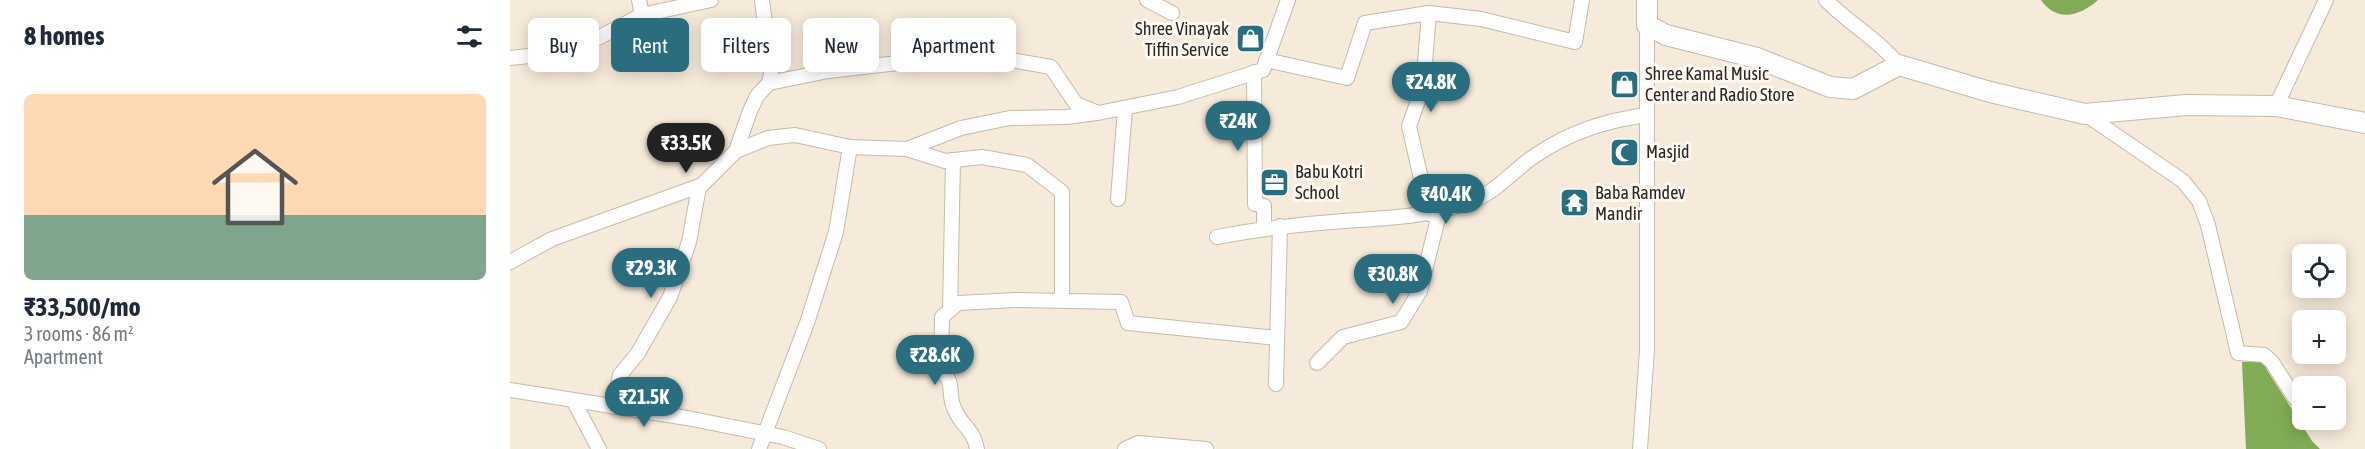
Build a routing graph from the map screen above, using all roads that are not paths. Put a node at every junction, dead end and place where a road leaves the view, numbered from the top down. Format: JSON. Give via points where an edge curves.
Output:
{"nodes":[{"id":1,"x":639,"y":0,"type":"edge"},
{"id":2,"x":711,"y":0,"type":"edge"},
{"id":3,"x":762,"y":0,"type":"edge"},
{"id":4,"x":1147,"y":0,"type":"edge"},
{"id":5,"x":1288,"y":0,"type":"edge"},
{"id":6,"x":1582,"y":0,"type":"edge"},
{"id":7,"x":1647,"y":0,"type":"edge"},
{"id":8,"x":1826,"y":0,"type":"edge"},
{"id":9,"x":2326,"y":0,"type":"edge"},
{"id":10,"x":1172,"y":13,"type":"dead end"},
{"id":11,"x":1429,"y":14,"type":"junction"},
{"id":12,"x":642,"y":15,"type":"junction"},
{"id":13,"x":1647,"y":25,"type":"junction"},
{"id":14,"x":510,"y":58,"type":"edge"},
{"id":15,"x":1266,"y":60,"type":"junction"},
{"id":16,"x":1899,"y":65,"type":"junction"},
{"id":17,"x":1254,"y":72,"type":"junction"},
{"id":18,"x":769,"y":83,"type":"junction"},
{"id":19,"x":2276,"y":106,"type":"junction"},
{"id":20,"x":1125,"y":108,"type":"junction"},
{"id":21,"x":1098,"y":113,"type":"junction"},
{"id":22,"x":2085,"y":114,"type":"junction"},
{"id":23,"x":1647,"y":115,"type":"junction"},
{"id":24,"x":2365,"y":123,"type":"edge"},
{"id":25,"x":850,"y":147,"type":"junction"},
{"id":26,"x":907,"y":149,"type":"junction"},
{"id":27,"x":736,"y":151,"type":"junction"},
{"id":28,"x":953,"y":160,"type":"junction"},
{"id":29,"x":699,"y":186,"type":"junction"},
{"id":30,"x":1118,"y":199,"type":"dead end"},
{"id":31,"x":1434,"y":212,"type":"junction"},
{"id":32,"x":1280,"y":226,"type":"junction"},
{"id":33,"x":1264,"y":228,"type":"junction"},
{"id":34,"x":1217,"y":237,"type":"dead end"},
{"id":35,"x":510,"y":262,"type":"edge"},
{"id":36,"x":1062,"y":300,"type":"junction"},
{"id":37,"x":950,"y":310,"type":"junction"},
{"id":38,"x":1277,"y":338,"type":"junction"},
{"id":39,"x":1317,"y":363,"type":"dead end"},
{"id":40,"x":1276,"y":384,"type":"dead end"},
{"id":41,"x":510,"y":390,"type":"edge"},
{"id":42,"x":2292,"y":393,"type":"edge"},
{"id":43,"x":573,"y":400,"type":"junction"},
{"id":44,"x":613,"y":408,"type":"junction"},
{"id":45,"x":765,"y":433,"type":"junction"},
{"id":46,"x":599,"y":449,"type":"edge"},
{"id":47,"x":759,"y":449,"type":"edge"},
{"id":48,"x":819,"y":449,"type":"edge"},
{"id":49,"x":977,"y":449,"type":"edge"},
{"id":50,"x":1125,"y":449,"type":"edge"},
{"id":51,"x":1206,"y":449,"type":"edge"},
{"id":52,"x":1640,"y":449,"type":"edge"}],
"edges":[{"from":1,"to":12,"type":"street"},
{"from":2,"to":12,"type":"street"},
{"from":3,"to":18,"type":"street"},
{"from":4,"to":10,"type":"street"},
{"from":5,"to":15,"type":"street"},
{"from":6,"to":11,"type":"street","via":[[1575,42],[1481,19]]},
{"from":7,"to":13,"type":"street"},
{"from":8,"to":16,"type":"street","via":[[1841,16],[1886,48]]},
{"from":9,"to":19,"type":"street"},
{"from":11,"to":15,"type":"street","via":[[1365,23],[1347,78]]},
{"from":11,"to":31,"type":"street","via":[[1424,87],[1409,126]]},
{"from":12,"to":14,"type":"street","via":[[592,41]]},
{"from":13,"to":16,"type":"street","via":[[1666,35],[1757,58],[1830,87],[1853,88]]},
{"from":13,"to":23,"type":"street"},
{"from":15,"to":17,"type":"street","via":[[1263,70]]},
{"from":16,"to":22,"type":"street"},
{"from":17,"to":20,"type":"street","via":[[1178,97]]},
{"from":17,"to":33,"type":"street","via":[[1255,204],[1264,206]]},
{"from":18,"to":21,"type":"street","via":[[828,71],[977,54],[1051,67],[1076,104]]},
{"from":18,"to":27,"type":"street","via":[[757,96]]},
{"from":19,"to":22,"type":"street","via":[[2186,105]]},
{"from":19,"to":24,"type":"street"},
{"from":20,"to":21,"type":"street"},
{"from":20,"to":30,"type":"street"},
{"from":21,"to":26,"type":"street","via":[[1010,118],[961,128]]},
{"from":22,"to":42,"type":"street","via":[[2183,181],[2199,201],[2238,353],[2264,355]]},
{"from":23,"to":31,"type":"street","via":[[1618,118],[1576,131],[1534,156],[1506,182],[1472,201]]},
{"from":23,"to":52,"type":"street","via":[[1647,350]]},
{"from":25,"to":26,"type":"street"},
{"from":25,"to":27,"type":"street","via":[[795,135],[768,138]]},
{"from":25,"to":45,"type":"street","via":[[836,232]]},
{"from":26,"to":28,"type":"street"},
{"from":27,"to":29,"type":"street"},
{"from":28,"to":36,"type":"street","via":[[982,156],[1027,165],[1062,192]]},
{"from":28,"to":37,"type":"street"},
{"from":29,"to":35,"type":"street","via":[[552,239]]},
{"from":29,"to":44,"type":"street","via":[[689,242],[670,297],[638,353],[620,375]]},
{"from":31,"to":32,"type":"street"},
{"from":31,"to":39,"type":"street","via":[[1420,291],[1401,322],[1343,337]]},
{"from":32,"to":33,"type":"street"},
{"from":32,"to":38,"type":"street"},
{"from":33,"to":34,"type":"street"},
{"from":36,"to":37,"type":"street","via":[[958,303]]},
{"from":36,"to":38,"type":"street","via":[[1121,302],[1128,323]]},
{"from":37,"to":49,"type":"street","via":[[942,317],[941,369],[950,378],[954,409],[975,437]]},
{"from":38,"to":40,"type":"street"},
{"from":41,"to":43,"type":"street"},
{"from":43,"to":44,"type":"street"},
{"from":43,"to":46,"type":"street"},
{"from":44,"to":45,"type":"street"},
{"from":45,"to":47,"type":"street"},
{"from":45,"to":48,"type":"street"},
{"from":50,"to":51,"type":"street","via":[[1138,443]]}]}
